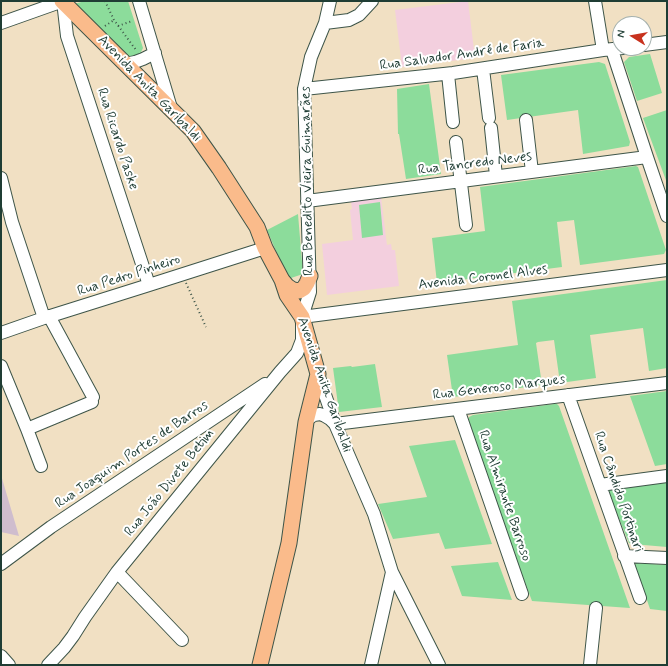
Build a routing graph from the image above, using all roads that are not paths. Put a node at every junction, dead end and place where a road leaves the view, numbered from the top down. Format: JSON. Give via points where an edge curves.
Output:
{"nodes":[{"id":1,"x":62,"y":1,"type":"edge"},
{"id":2,"x":139,"y":1,"type":"edge"},
{"id":3,"x":330,"y":1,"type":"edge"},
{"id":4,"x":372,"y":1,"type":"edge"},
{"id":5,"x":595,"y":1,"type":"edge"},
{"id":6,"x":1,"y":23,"type":"edge"},
{"id":7,"x":325,"y":23,"type":"junction"},
{"id":8,"x":667,"y":42,"type":"edge"},
{"id":9,"x":652,"y":44,"type":"edge"},
{"id":10,"x":612,"y":46,"type":"edge"},
{"id":11,"x":612,"y":49,"type":"edge"},
{"id":12,"x":155,"y":53,"type":"junction"},
{"id":13,"x":615,"y":56,"type":"edge"},
{"id":14,"x":125,"y":64,"type":"junction"},
{"id":15,"x":483,"y":69,"type":"junction"},
{"id":16,"x":448,"y":74,"type":"junction"},
{"id":17,"x":304,"y":90,"type":"junction"},
{"id":18,"x":171,"y":108,"type":"junction"},
{"id":19,"x":526,"y":120,"type":"dead end"},
{"id":20,"x":453,"y":122,"type":"dead end"},
{"id":21,"x":456,"y":142,"type":"dead end"},
{"id":22,"x":647,"y":157,"type":"junction"},
{"id":23,"x":532,"y":172,"type":"junction"},
{"id":24,"x":496,"y":176,"type":"junction"},
{"id":25,"x":1,"y":178,"type":"edge"},
{"id":26,"x":461,"y":182,"type":"junction"},
{"id":27,"x":307,"y":201,"type":"junction"},
{"id":28,"x":667,"y":216,"type":"edge"},
{"id":29,"x":7,"y":223,"type":"edge"},
{"id":30,"x":466,"y":225,"type":"dead end"},
{"id":31,"x":265,"y":248,"type":"junction"},
{"id":32,"x":667,"y":270,"type":"edge"},
{"id":33,"x":310,"y":276,"type":"junction"},
{"id":34,"x":282,"y":280,"type":"junction"},
{"id":35,"x":149,"y":285,"type":"junction"},
{"id":36,"x":46,"y":317,"type":"junction"},
{"id":37,"x":302,"y":317,"type":"junction"},
{"id":38,"x":1,"y":333,"type":"edge"},
{"id":39,"x":1,"y":366,"type":"edge"},
{"id":40,"x":280,"y":372,"type":"junction"},
{"id":41,"x":318,"y":374,"type":"junction"},
{"id":42,"x":667,"y":383,"type":"edge"},
{"id":43,"x":568,"y":395,"type":"junction"},
{"id":44,"x":458,"y":409,"type":"junction"},
{"id":45,"x":306,"y":422,"type":"junction"},
{"id":46,"x":335,"y":424,"type":"junction"},
{"id":47,"x":27,"y":429,"type":"junction"},
{"id":48,"x":41,"y":466,"type":"dead end"},
{"id":49,"x":667,"y":476,"type":"edge"},
{"id":50,"x":600,"y":485,"type":"junction"},
{"id":51,"x":624,"y":556,"type":"junction"},
{"id":52,"x":667,"y":558,"type":"edge"},
{"id":53,"x":1,"y":564,"type":"edge"},
{"id":54,"x":117,"y":572,"type":"junction"},
{"id":55,"x":392,"y":572,"type":"junction"},
{"id":56,"x":522,"y":594,"type":"dead end"},
{"id":57,"x":640,"y":598,"type":"dead end"},
{"id":58,"x":596,"y":608,"type":"dead end"},
{"id":59,"x":182,"y":640,"type":"dead end"},
{"id":60,"x":1,"y":656,"type":"edge"},
{"id":61,"x":9,"y":665,"type":"edge"},
{"id":62,"x":48,"y":665,"type":"edge"},
{"id":63,"x":260,"y":665,"type":"edge"},
{"id":64,"x":371,"y":665,"type":"edge"},
{"id":65,"x":442,"y":665,"type":"edge"},
{"id":66,"x":590,"y":665,"type":"edge"}],
"edges":[{"from":1,"to":6,"type":"street"},
{"from":1,"to":14,"type":"main road","name":"Avenida Anita Garibaldi"},
{"from":1,"to":35,"type":"street","name":"Rua Ricardo Paske","via":[[68,36]]},
{"from":2,"to":12,"type":"street"},
{"from":3,"to":7,"type":"street","name":"Rua Benedito Vieira Guimarães"},
{"from":4,"to":7,"type":"street","via":[[359,15],[349,20]]},
{"from":5,"to":10,"type":"street"},
{"from":7,"to":17,"type":"street","name":"Rua Benedito Vieira Guimarães","via":[[311,57]]},
{"from":8,"to":9,"type":"street"},
{"from":11,"to":15,"type":"street","name":"Rua Salvador André de Faria"},
{"from":12,"to":14,"type":"street"},
{"from":12,"to":18,"type":"street"},
{"from":13,"to":22,"type":"street"},
{"from":14,"to":18,"type":"main road","name":"Avenida Anita Garibaldi"},
{"from":15,"to":16,"type":"street","name":"Rua Salvador André de Faria"},
{"from":15,"to":24,"type":"street"},
{"from":16,"to":17,"type":"street","name":"Rua Salvador André de Faria"},
{"from":16,"to":20,"type":"street"},
{"from":17,"to":27,"type":"street","name":"Rua Benedito Vieira Guimarães"},
{"from":18,"to":31,"type":"main road","name":"Avenida Anita Garibaldi","via":[[193,131],[219,168],[257,227]]},
{"from":19,"to":23,"type":"street"},
{"from":21,"to":26,"type":"street"},
{"from":22,"to":23,"type":"street","name":"Rua Tancredo Neves"},
{"from":22,"to":28,"type":"street"},
{"from":23,"to":24,"type":"street","name":"Rua Tancredo Neves"},
{"from":24,"to":26,"type":"street","name":"Rua Tancredo Neves"},
{"from":25,"to":29,"type":"street"},
{"from":26,"to":27,"type":"street","name":"Rua Tancredo Neves"},
{"from":26,"to":30,"type":"street"},
{"from":27,"to":33,"type":"street","name":"Rua Benedito Vieira Guimarães"},
{"from":29,"to":36,"type":"street"},
{"from":31,"to":34,"type":"main road","name":"Avenida Anita Garibaldi"},
{"from":31,"to":35,"type":"street","name":"Rua Pedro Pinheiro"},
{"from":32,"to":37,"type":"street","name":"Avenida Coronel Alves"},
{"from":33,"to":34,"type":"main road","via":[[308,283],[299,291],[293,290]]},
{"from":33,"to":37,"type":"street","name":"Rua Benedito Vieira Guimarães","via":[[310,292]]},
{"from":34,"to":37,"type":"main road","name":"Avenida Anita Garibaldi","via":[[287,295]]},
{"from":35,"to":36,"type":"street","name":"Rua Pedro Pinheiro"},
{"from":36,"to":38,"type":"street","name":"Rua Pedro Pinheiro"},
{"from":36,"to":47,"type":"street","via":[[92,400]]},
{"from":37,"to":40,"type":"street","name":"Rua João Divete Betim","via":[[302,340],[297,353]]},
{"from":37,"to":41,"type":"main road","name":"Avenida Anita Garibaldi"},
{"from":39,"to":47,"type":"street"},
{"from":40,"to":53,"type":"street","name":"Rua Joaquim Portes de Barros","via":[[246,398]]},
{"from":40,"to":54,"type":"street","name":"Rua João Divete Betim"},
{"from":41,"to":45,"type":"main road"},
{"from":41,"to":46,"type":"street","name":"Avenida Anita Garibaldi"},
{"from":42,"to":43,"type":"street","name":"Rua Generoso Marques"},
{"from":43,"to":44,"type":"street","name":"Rua Generoso Marques"},
{"from":43,"to":50,"type":"street","name":"Rua Cândido Portinari"},
{"from":44,"to":46,"type":"street","name":"Rua Generoso Marques"},
{"from":44,"to":56,"type":"street","name":"Rua Almirante Barroso"},
{"from":45,"to":46,"type":"street","via":[[314,415],[320,414]]},
{"from":45,"to":63,"type":"main road","via":[[289,543]]},
{"from":46,"to":55,"type":"street","name":"Avenida Anita Garibaldi","via":[[374,514]]},
{"from":47,"to":48,"type":"street"},
{"from":49,"to":50,"type":"street"},
{"from":50,"to":51,"type":"street","name":"Rua Cândido Portinari"},
{"from":51,"to":52,"type":"street"},
{"from":51,"to":57,"type":"street","name":"Rua Cândido Portinari"},
{"from":54,"to":59,"type":"street"},
{"from":54,"to":62,"type":"street","name":"Rua João Divete Betim","via":[[73,636]]},
{"from":55,"to":64,"type":"street"},
{"from":55,"to":65,"type":"street","name":"Avenida Anita Garibaldi"},
{"from":58,"to":66,"type":"street"},
{"from":60,"to":61,"type":"street"}]}
